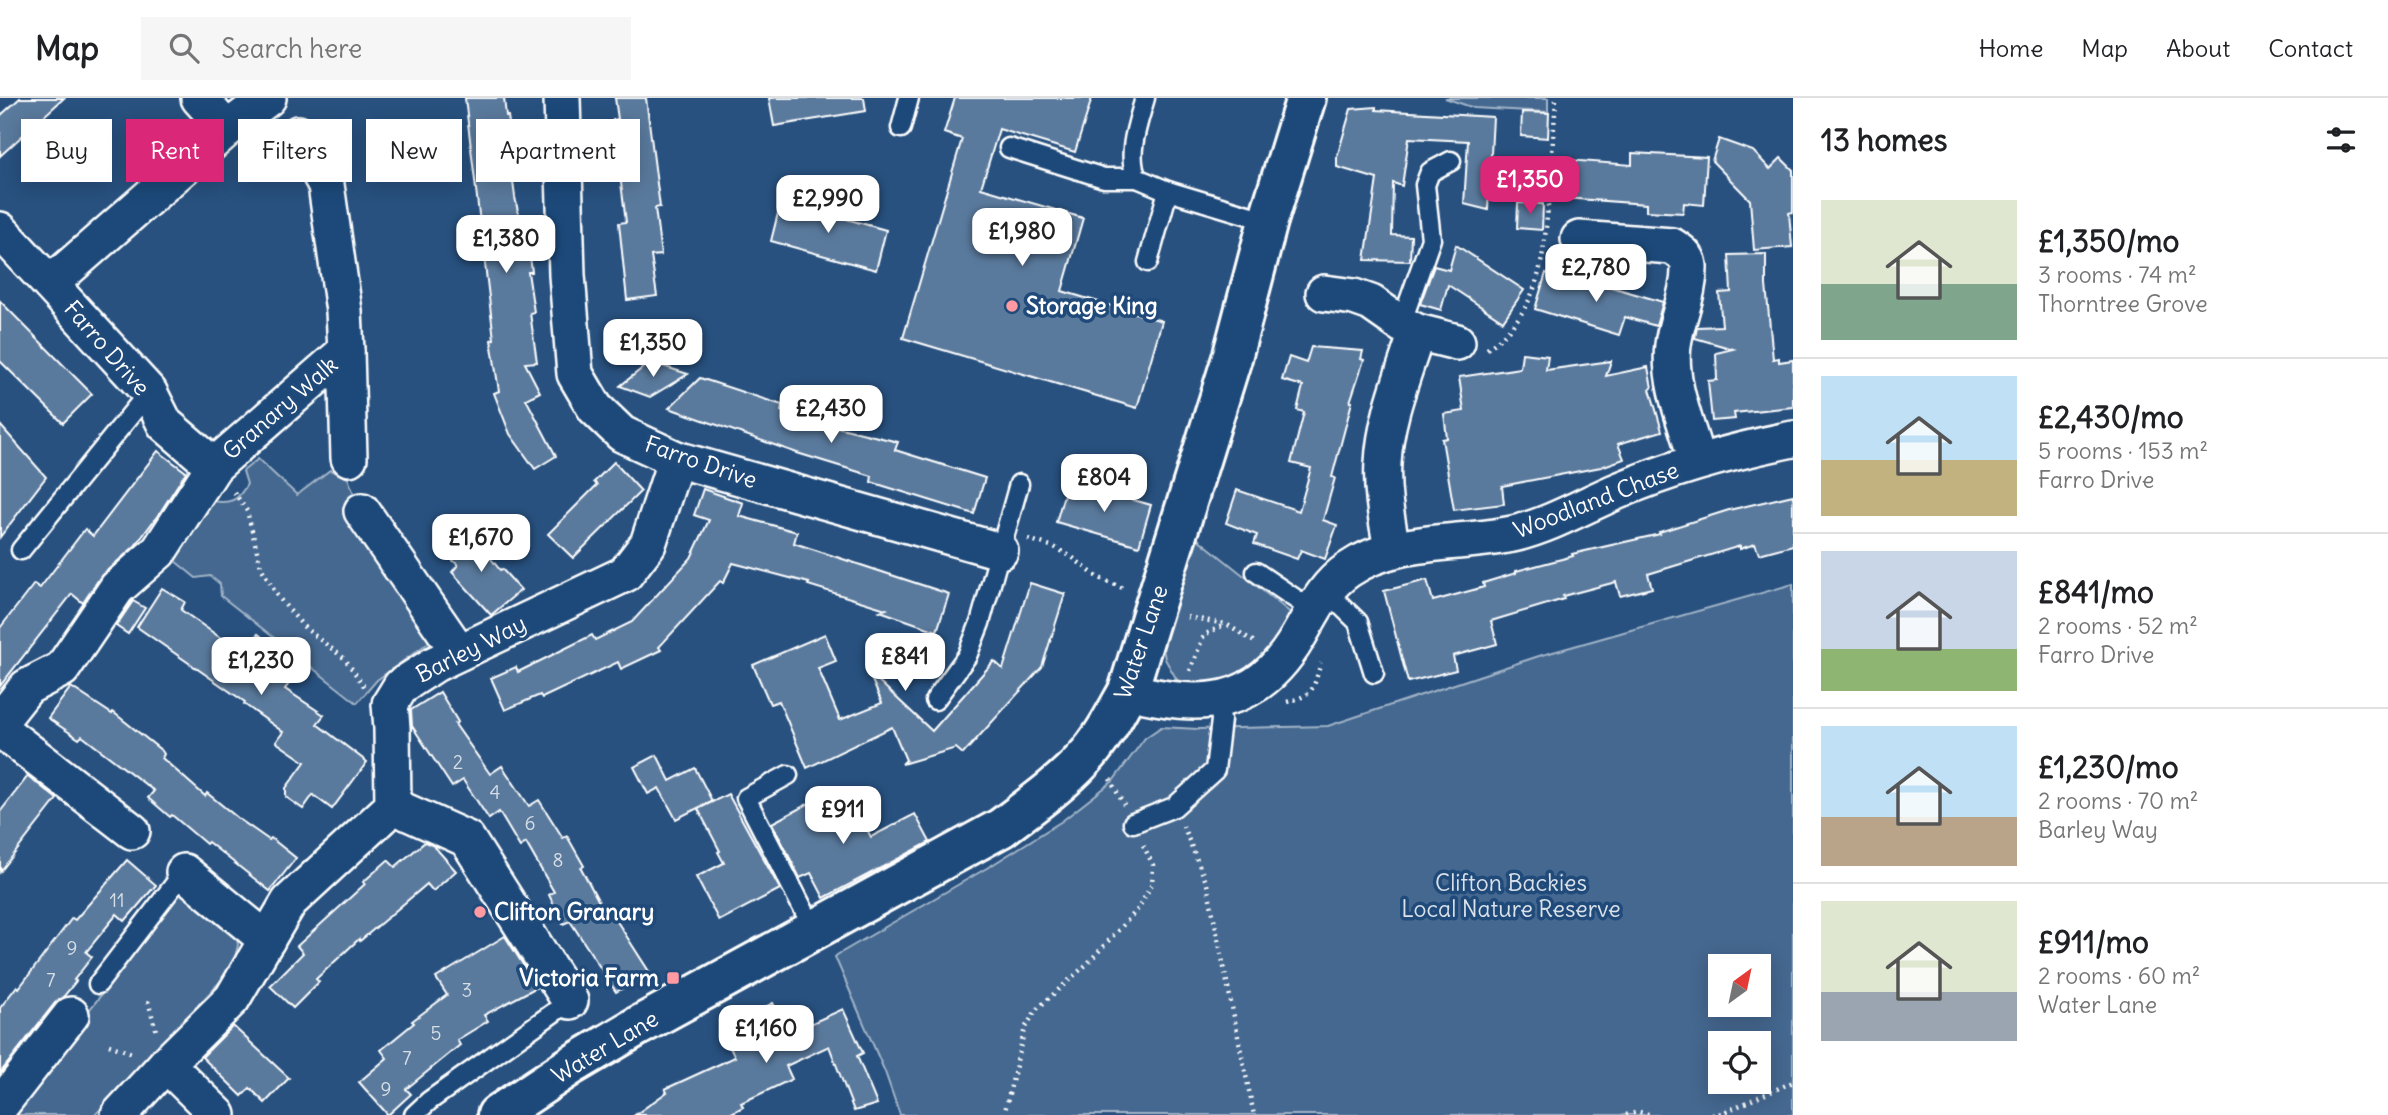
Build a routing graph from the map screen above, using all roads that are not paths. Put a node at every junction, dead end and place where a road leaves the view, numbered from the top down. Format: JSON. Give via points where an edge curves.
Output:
{"nodes":[{"id":1,"x":198,"y":98,"type":"edge"},
{"id":2,"x":268,"y":98,"type":"edge"},
{"id":3,"x":562,"y":98,"type":"edge"},
{"id":4,"x":908,"y":98,"type":"edge"},
{"id":5,"x":1145,"y":98,"type":"edge"},
{"id":6,"x":1306,"y":98,"type":"edge"},
{"id":7,"x":901,"y":128,"type":"dead end"},
{"id":8,"x":227,"y":129,"type":"junction"},
{"id":9,"x":1009,"y":148,"type":"dead end"},
{"id":10,"x":1451,"y":161,"type":"dead end"},
{"id":11,"x":1137,"y":178,"type":"junction"},
{"id":12,"x":324,"y":182,"type":"edge"},
{"id":13,"x":1168,"y":191,"type":"junction"},
{"id":14,"x":1268,"y":221,"type":"junction"},
{"id":15,"x":0,"y":230,"type":"edge"},
{"id":16,"x":1579,"y":239,"type":"dead end"},
{"id":17,"x":1148,"y":262,"type":"dead end"},
{"id":18,"x":50,"y":284,"type":"junction"},
{"id":19,"x":1324,"y":293,"type":"dead end"},
{"id":20,"x":1409,"y":328,"type":"junction"},
{"id":21,"x":1470,"y":347,"type":"road end"},
{"id":22,"x":346,"y":351,"type":"junction"},
{"id":23,"x":149,"y":392,"type":"junction"},
{"id":24,"x":1793,"y":439,"type":"edge"},
{"id":25,"x":349,"y":458,"type":"dead end"},
{"id":26,"x":676,"y":459,"type":"junction"},
{"id":27,"x":1698,"y":461,"type":"junction"},
{"id":28,"x":214,"y":466,"type":"junction"},
{"id":29,"x":1019,"y":484,"type":"dead end"},
{"id":30,"x":362,"y":511,"type":"dead end"},
{"id":31,"x":1392,"y":549,"type":"junction"},
{"id":32,"x":21,"y":550,"type":"dead end"},
{"id":33,"x":1000,"y":551,"type":"junction"},
{"id":34,"x":1256,"y":572,"type":"dead end"},
{"id":35,"x":1319,"y":600,"type":"junction"},
{"id":36,"x":459,"y":652,"type":"junction"},
{"id":37,"x":1374,"y":673,"type":"dead end"},
{"id":38,"x":1128,"y":691,"type":"junction"},
{"id":39,"x":935,"y":700,"type":"dead end"},
{"id":40,"x":1219,"y":701,"type":"junction"},
{"id":41,"x":0,"y":721,"type":"edge"},
{"id":42,"x":0,"y":729,"type":"edge"},
{"id":43,"x":788,"y":775,"type":"dead end"},
{"id":44,"x":393,"y":806,"type":"junction"},
{"id":45,"x":1133,"y":823,"type":"road end"},
{"id":46,"x":132,"y":831,"type":"dead end"},
{"id":47,"x":184,"y":872,"type":"joint"},
{"id":48,"x":814,"y":930,"type":"junction"},
{"id":49,"x":267,"y":940,"type":"junction"},
{"id":50,"x":98,"y":984,"type":"dead end"},
{"id":51,"x":569,"y":1001,"type":"joint"},
{"id":52,"x":71,"y":1014,"type":"dead end"},
{"id":53,"x":166,"y":1064,"type":"junction"},
{"id":54,"x":0,"y":1106,"type":"edge"},
{"id":55,"x":502,"y":1114,"type":"edge"},
{"id":56,"x":119,"y":1115,"type":"edge"},
{"id":57,"x":218,"y":1115,"type":"edge"},
{"id":58,"x":414,"y":1115,"type":"edge"}],
"edges":[{"from":1,"to":8,"type":"street"},
{"from":2,"to":8,"type":"street","name":"Farro Drive"},
{"from":3,"to":26,"type":"street","name":"Farro Drive","via":[[575,374],[595,408],[622,434]]},
{"from":4,"to":7,"type":"lane"},
{"from":5,"to":11,"type":"lane","via":[[1131,165]]},
{"from":6,"to":14,"type":"street","name":"Water Lane"},
{"from":8,"to":18,"type":"street","name":"Farro Drive"},
{"from":9,"to":11,"type":"lane","via":[[1104,177]]},
{"from":10,"to":20,"type":"lane","via":[[1430,172],[1425,185],[1430,239]]},
{"from":11,"to":13,"type":"lane"},
{"from":12,"to":22,"type":"street","name":"Granary Walk"},
{"from":13,"to":14,"type":"lane"},
{"from":13,"to":17,"type":"lane"},
{"from":14,"to":38,"type":"street","name":"Water Lane","via":[[1232,358]]},
{"from":15,"to":18,"type":"street"},
{"from":16,"to":27,"type":"street","via":[[1672,246],[1684,253],[1689,264],[1672,345],[1674,373]]},
{"from":18,"to":23,"type":"street","name":"Farro Drive"},
{"from":19,"to":20,"type":"street","via":[[1371,303]]},
{"from":20,"to":21,"type":"street"},
{"from":20,"to":31,"type":"street","via":[[1383,462]]},
{"from":22,"to":25,"type":"street","name":"Granary Walk"},
{"from":22,"to":28,"type":"street","name":"Granary Walk"},
{"from":23,"to":28,"type":"street","name":"Farro Drive","via":[[165,424]]},
{"from":23,"to":32,"type":"lane"},
{"from":24,"to":27,"type":"street","name":"Woodland Chase"},
{"from":26,"to":33,"type":"street","name":"Farro Drive"},
{"from":26,"to":36,"type":"street","name":"Barley Way","via":[[648,544],[625,574]]},
{"from":27,"to":31,"type":"street","name":"Woodland Chase","via":[[1519,532]]},
{"from":28,"to":41,"type":"street","name":"Granary Walk","via":[[159,551],[117,589],[62,669],[27,687]]},
{"from":29,"to":33,"type":"lane"},
{"from":30,"to":36,"type":"street"},
{"from":31,"to":35,"type":"street","name":"Woodland Chase","via":[[1355,565]]},
{"from":33,"to":39,"type":"lane","via":[[967,656]]},
{"from":34,"to":35,"type":"lane"},
{"from":35,"to":37,"type":"lane","via":[[1358,622]]},
{"from":35,"to":40,"type":"street","name":"Woodland Chase","via":[[1284,659],[1263,680]]},
{"from":36,"to":44,"type":"street","name":"Barley Way","via":[[401,686],[390,704]]},
{"from":38,"to":40,"type":"street","name":"Woodland Chase","via":[[1181,702]]},
{"from":38,"to":48,"type":"street","name":"Water Lane","via":[[1086,758],[1047,794],[1001,828]]},
{"from":40,"to":45,"type":"lane","via":[[1215,770],[1174,807]]},
{"from":42,"to":46,"type":"street"},
{"from":43,"to":48,"type":"lane","via":[[746,799]]},
{"from":44,"to":49,"type":"street","via":[[289,902]]},
{"from":44,"to":51,"type":"street","via":[[467,838]]},
{"from":47,"to":49,"type":"street"},
{"from":47,"to":50,"type":"lane"},
{"from":48,"to":55,"type":"street","name":"Water Lane","via":[[627,1032]]},
{"from":49,"to":53,"type":"street","via":[[232,999]]},
{"from":51,"to":58,"type":"lane"},
{"from":52,"to":54,"type":"street"},
{"from":53,"to":56,"type":"street"},
{"from":53,"to":57,"type":"street"}]}
